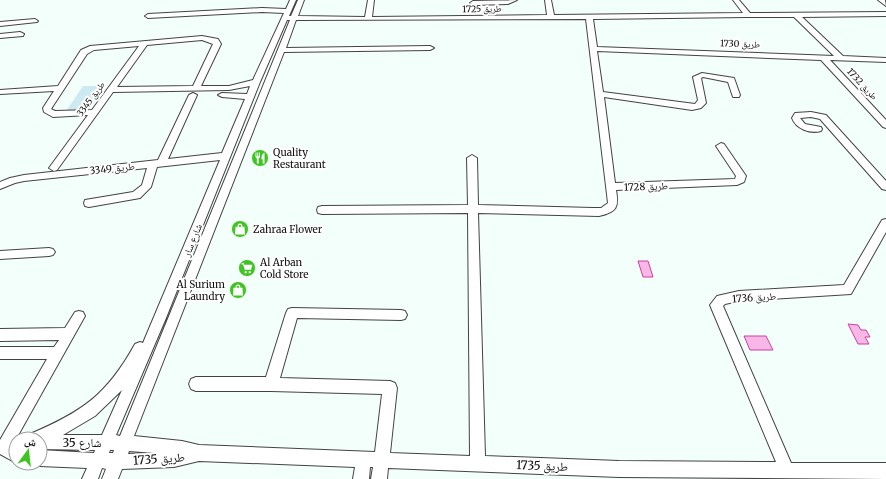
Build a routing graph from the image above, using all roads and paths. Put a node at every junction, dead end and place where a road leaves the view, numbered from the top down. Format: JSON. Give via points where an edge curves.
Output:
{"nodes":[{"id":1,"x":293,"y":0,"type":"edge"},
{"id":2,"x":301,"y":0,"type":"edge"},
{"id":3,"x":371,"y":0,"type":"edge"},
{"id":4,"x":514,"y":0,"type":"edge"},
{"id":5,"x":548,"y":0,"type":"edge"},
{"id":6,"x":736,"y":0,"type":"edge"},
{"id":7,"x":881,"y":0,"type":"edge"},
{"id":8,"x":473,"y":2,"type":"edge"},
{"id":9,"x":886,"y":4,"type":"edge"},
{"id":10,"x":886,"y":14,"type":"edge"},
{"id":11,"x":796,"y":15,"type":"junction"},
{"id":12,"x":148,"y":16,"type":"dead end"},
{"id":13,"x":288,"y":16,"type":"junction"},
{"id":14,"x":749,"y":16,"type":"junction"},
{"id":15,"x":551,"y":17,"type":"junction"},
{"id":16,"x":589,"y":17,"type":"junction"},
{"id":17,"x":475,"y":18,"type":"junction"},
{"id":18,"x":368,"y":19,"type":"junction"},
{"id":19,"x":35,"y":21,"type":"dead end"},
{"id":20,"x":0,"y":24,"type":"edge"},
{"id":21,"x":20,"y":34,"type":"dead end"},
{"id":22,"x":8,"y":35,"type":"junction"},
{"id":23,"x":0,"y":36,"type":"edge"},
{"id":24,"x":145,"y":43,"type":"junction"},
{"id":25,"x":0,"y":46,"type":"edge"},
{"id":26,"x":430,"y":48,"type":"dead end"},
{"id":27,"x":593,"y":49,"type":"junction"},
{"id":28,"x":281,"y":50,"type":"junction"},
{"id":29,"x":823,"y":57,"type":"junction"},
{"id":30,"x":841,"y":58,"type":"junction"},
{"id":31,"x":886,"y":60,"type":"edge"},
{"id":32,"x":256,"y":82,"type":"junction"},
{"id":33,"x":60,"y":88,"type":"junction"},
{"id":34,"x":0,"y":92,"type":"edge"},
{"id":35,"x":195,"y":92,"type":"junction"},
{"id":36,"x":108,"y":94,"type":"junction"},
{"id":37,"x":598,"y":94,"type":"junction"},
{"id":38,"x":736,"y":96,"type":"dead end"},
{"id":39,"x":250,"y":97,"type":"junction"},
{"id":40,"x":94,"y":112,"type":"junction"},
{"id":41,"x":886,"y":125,"type":"edge"},
{"id":42,"x":818,"y":129,"type":"dead end"},
{"id":43,"x":721,"y":146,"type":"dead end"},
{"id":44,"x":225,"y":156,"type":"junction"},
{"id":45,"x":472,"y":158,"type":"dead end"},
{"id":46,"x":157,"y":164,"type":"junction"},
{"id":47,"x":54,"y":168,"type":"dead end"},
{"id":48,"x":0,"y":186,"type":"edge"},
{"id":49,"x":610,"y":187,"type":"junction"},
{"id":50,"x":886,"y":187,"type":"edge"},
{"id":51,"x":89,"y":204,"type":"dead end"},
{"id":52,"x":473,"y":209,"type":"junction"},
{"id":53,"x":322,"y":210,"type":"dead end"},
{"id":54,"x":886,"y":223,"type":"edge"},
{"id":55,"x":49,"y":252,"type":"dead end"},
{"id":56,"x":0,"y":255,"type":"edge"},
{"id":57,"x":401,"y":315,"type":"dead end"},
{"id":58,"x":79,"y":316,"type":"dead end"},
{"id":59,"x":160,"y":318,"type":"junction"},
{"id":60,"x":69,"y":334,"type":"junction"},
{"id":61,"x":0,"y":335,"type":"edge"},
{"id":62,"x":0,"y":353,"type":"edge"},
{"id":63,"x":58,"y":353,"type":"junction"},
{"id":64,"x":196,"y":384,"type":"dead end"},
{"id":65,"x":271,"y":384,"type":"junction"},
{"id":66,"x":18,"y":431,"type":"edge"},
{"id":67,"x":48,"y":433,"type":"edge"},
{"id":68,"x":48,"y":442,"type":"edge"},
{"id":69,"x":105,"y":443,"type":"junction"},
{"id":70,"x":125,"y":443,"type":"junction"},
{"id":71,"x":199,"y":453,"type":"junction"},
{"id":72,"x":48,"y":458,"type":"edge"},
{"id":73,"x":363,"y":460,"type":"junction"},
{"id":74,"x":98,"y":461,"type":"junction"},
{"id":75,"x":380,"y":461,"type":"junction"},
{"id":76,"x":117,"y":462,"type":"junction"},
{"id":77,"x":478,"y":463,"type":"junction"},
{"id":78,"x":787,"y":471,"type":"junction"},
{"id":79,"x":886,"y":471,"type":"edge"},
{"id":80,"x":620,"y":474,"type":"edge"},
{"id":81,"x":90,"y":479,"type":"edge"},
{"id":82,"x":110,"y":479,"type":"edge"},
{"id":83,"x":361,"y":479,"type":"edge"},
{"id":84,"x":379,"y":479,"type":"edge"}],
"edges":[{"from":1,"to":13,"type":"street","name":"شارع سار"},
{"from":2,"to":13,"type":"street","name":"شارع سار"},
{"from":3,"to":18,"type":"street"},
{"from":4,"to":8,"type":"street"},
{"from":5,"to":15,"type":"street"},
{"from":6,"to":14,"type":"street"},
{"from":7,"to":9,"type":"street"},
{"from":8,"to":17,"type":"street"},
{"from":10,"to":11,"type":"street","name":"طريق 1725"},
{"from":11,"to":14,"type":"street","name":"طريق 1725"},
{"from":11,"to":30,"type":"street"},
{"from":12,"to":13,"type":"street","name":"طريق 1725","via":[[262,10]]},
{"from":13,"to":18,"type":"street","name":"طريق 1725"},
{"from":13,"to":28,"type":"street","name":"شارع سار"},
{"from":13,"to":32,"type":"street","name":"شارع سار"},
{"from":14,"to":16,"type":"street","name":"طريق 1725"},
{"from":15,"to":16,"type":"street","name":"طريق 1725"},
{"from":15,"to":17,"type":"street","name":"طريق 1725"},
{"from":16,"to":27,"type":"street","name":"طريق 1728"},
{"from":17,"to":18,"type":"street","name":"طريق 1725"},
{"from":19,"to":20,"type":"street"},
{"from":21,"to":22,"type":"street"},
{"from":22,"to":23,"type":"street"},
{"from":22,"to":25,"type":"street"},
{"from":24,"to":33,"type":"street","via":[[87,50]]},
{"from":24,"to":35,"type":"street","via":[[202,38],[215,41],[216,48]]},
{"from":24,"to":36,"type":"street","name":"طريق 3345"},
{"from":26,"to":28,"type":"street"},
{"from":27,"to":29,"type":"street","name":"طريق 1730"},
{"from":27,"to":37,"type":"street","name":"طريق 1728"},
{"from":28,"to":70,"type":"street","name":"شارع سار"},
{"from":29,"to":30,"type":"street","name":"طريق 1730"},
{"from":29,"to":41,"type":"street","name":"طريق 1732"},
{"from":30,"to":31,"type":"street","name":"طريق 1730"},
{"from":32,"to":35,"type":"street"},
{"from":32,"to":39,"type":"street","name":"شارع سار"},
{"from":33,"to":34,"type":"street"},
{"from":33,"to":40,"type":"street","via":[[47,108],[49,112]]},
{"from":35,"to":36,"type":"street"},
{"from":35,"to":39,"type":"street"},
{"from":35,"to":46,"type":"street"},
{"from":36,"to":40,"type":"street","name":"طريق 3345"},
{"from":37,"to":38,"type":"street","via":[[698,106],[702,100],[697,77],[702,75],[731,80]]},
{"from":37,"to":49,"type":"street","name":"طريق 1728"},
{"from":39,"to":44,"type":"street","name":"شارع سار"},
{"from":40,"to":47,"type":"street","name":"طريق 3345"},
{"from":42,"to":50,"type":"street","via":[[803,127],[796,118],[798,115],[816,114],[824,117]]},
{"from":43,"to":49,"type":"street","name":"طريق 1728","via":[[741,176],[741,180]]},
{"from":44,"to":46,"type":"street","name":"طريق 3349"},
{"from":44,"to":59,"type":"street","name":"شارع سار"},
{"from":45,"to":52,"type":"street"},
{"from":46,"to":48,"type":"street","name":"طريق 3349","via":[[24,178]]},
{"from":46,"to":51,"type":"street","via":[[146,186],[136,195]]},
{"from":49,"to":52,"type":"street","via":[[613,203],[609,209],[602,212]]},
{"from":52,"to":53,"type":"street"},
{"from":52,"to":77,"type":"street"},
{"from":54,"to":78,"type":"street","name":"طريق 1736","via":[[847,290],[739,296],[721,300],[716,305]]},
{"from":55,"to":56,"type":"street"},
{"from":57,"to":65,"type":"street","via":[[292,313]]},
{"from":58,"to":60,"type":"street"},
{"from":59,"to":67,"type":"street","via":[[123,377],[107,396],[74,422]]},
{"from":59,"to":69,"type":"street","name":"شارع سار"},
{"from":60,"to":61,"type":"street"},
{"from":60,"to":63,"type":"street"},
{"from":62,"to":63,"type":"street"},
{"from":63,"to":66,"type":"street"},
{"from":64,"to":65,"type":"street"},
{"from":65,"to":75,"type":"street","via":[[390,388]]},
{"from":68,"to":69,"type":"street","name":"شارع 35"},
{"from":69,"to":70,"type":"street","name":"شارع 35"},
{"from":69,"to":74,"type":"street","name":"شارع سار"},
{"from":70,"to":71,"type":"street","name":"طريق 1735","via":[[182,448]]},
{"from":70,"to":76,"type":"street","name":"شارع سار"},
{"from":71,"to":73,"type":"street","name":"طريق 1735"},
{"from":71,"to":76,"type":"street","name":"طريق 1735","via":[[179,459]]},
{"from":72,"to":74,"type":"street","name":"شارع 35"},
{"from":73,"to":75,"type":"street","name":"طريق 1735"},
{"from":73,"to":83,"type":"street"},
{"from":74,"to":76,"type":"street","name":"شارع 35"},
{"from":74,"to":81,"type":"street","name":"شارع سار"},
{"from":75,"to":77,"type":"street","name":"طريق 1735"},
{"from":75,"to":84,"type":"street"},
{"from":76,"to":82,"type":"street","name":"شارع سار"},
{"from":77,"to":80,"type":"street","name":"طريق 1735"},
{"from":78,"to":79,"type":"street","name":"طريق 1735"},
{"from":78,"to":80,"type":"street","name":"طريق 1735"}]}
